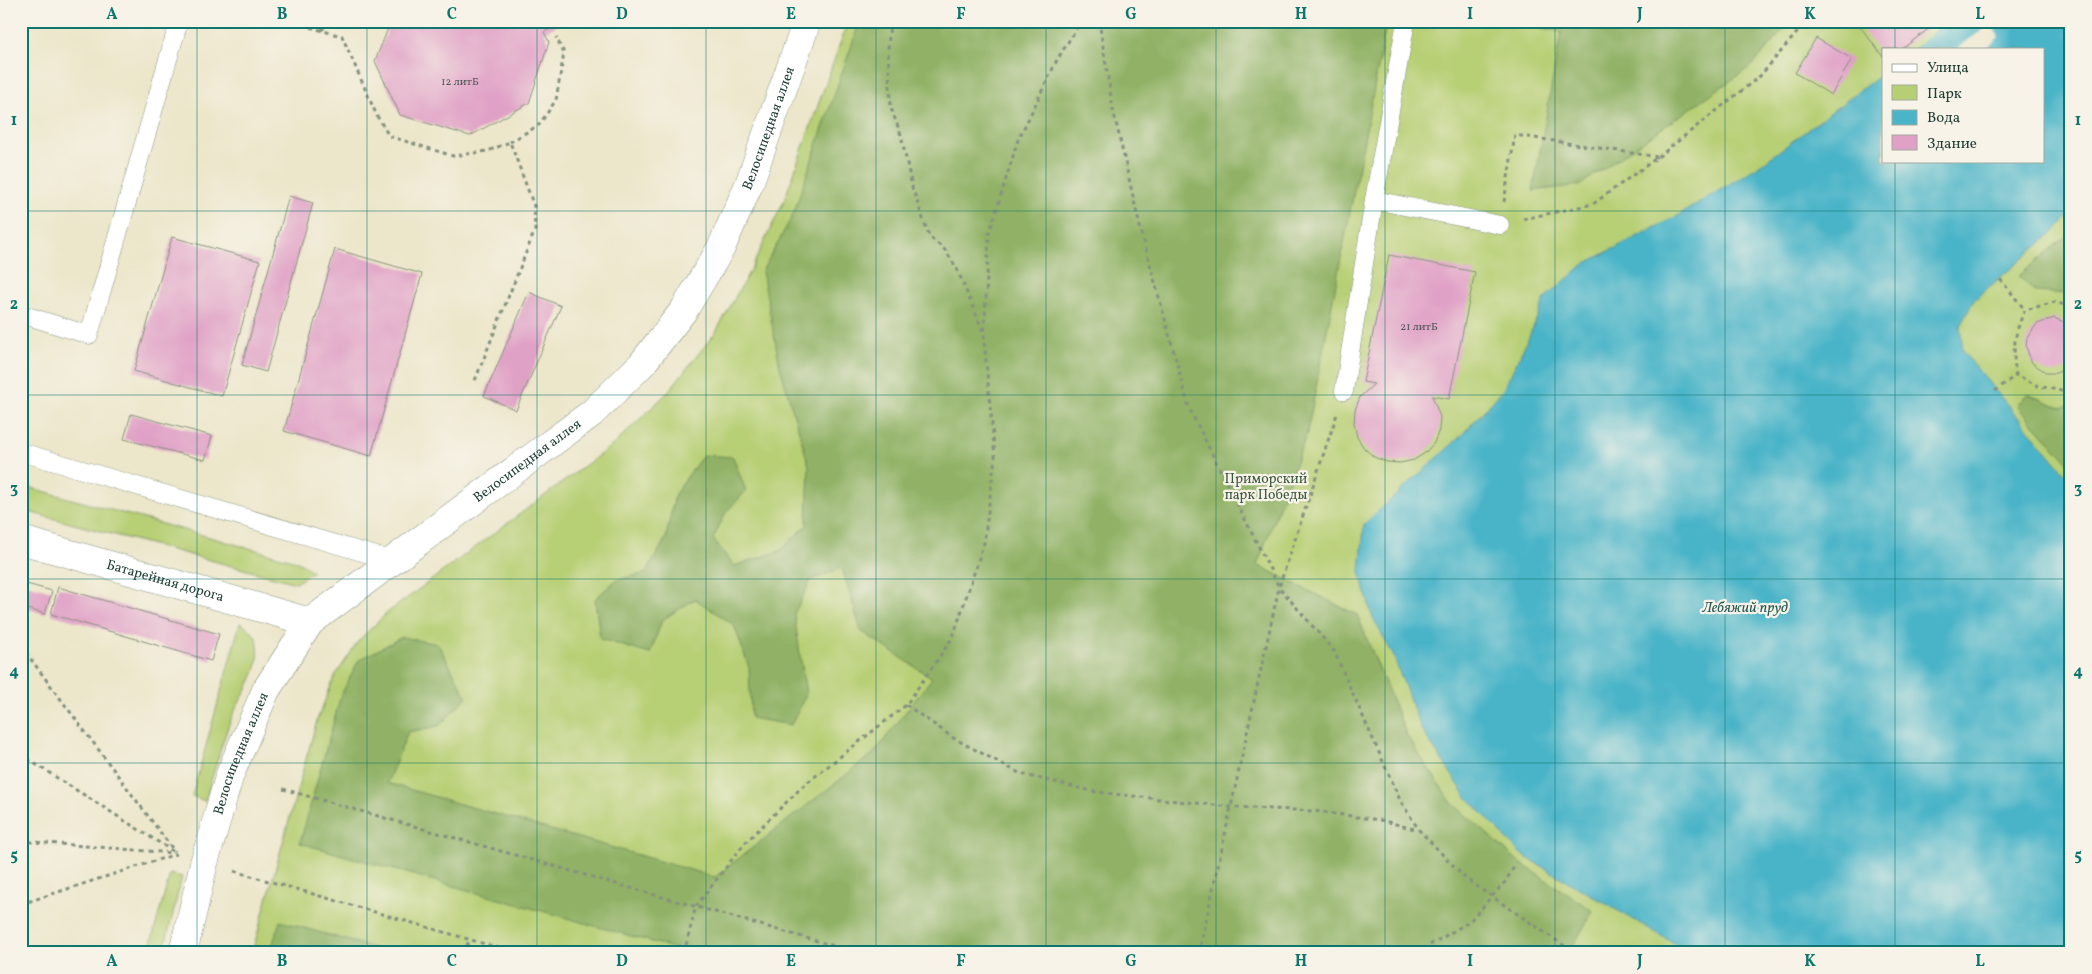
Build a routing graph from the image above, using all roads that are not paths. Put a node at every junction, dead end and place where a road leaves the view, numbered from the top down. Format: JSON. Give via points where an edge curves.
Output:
{"nodes":[{"id":1,"x":179,"y":21,"type":"edge"},
{"id":2,"x":807,"y":21,"type":"edge"},
{"id":3,"x":1406,"y":21,"type":"edge"},
{"id":4,"x":1374,"y":200,"type":"junction"},
{"id":5,"x":1500,"y":224,"type":"road end"},
{"id":6,"x":21,"y":314,"type":"edge"},
{"id":7,"x":1344,"y":391,"type":"road end"},
{"id":8,"x":21,"y":452,"type":"edge"},
{"id":9,"x":21,"y":540,"type":"edge"},
{"id":10,"x":393,"y":561,"type":"junction"},
{"id":11,"x":310,"y":622,"type":"junction"},
{"id":12,"x":183,"y":953,"type":"edge"}],
"edges":[{"from":1,"to":6,"type":"lane","via":[[89,335]]},
{"from":2,"to":10,"type":"street","name":"Велосипедная аллея","via":[[745,192],[721,248],[684,310],[641,366],[592,413]]},
{"from":3,"to":4,"type":"lane"},
{"from":4,"to":5,"type":"lane"},
{"from":4,"to":7,"type":"lane"},
{"from":8,"to":10,"type":"lane"},
{"from":9,"to":11,"type":"street","name":"Батарейная дорога"},
{"from":10,"to":11,"type":"street","name":"Велосипедная аллея"},
{"from":11,"to":12,"type":"street","name":"Велосипедная аллея","via":[[266,690],[230,774],[216,866]]}]}
